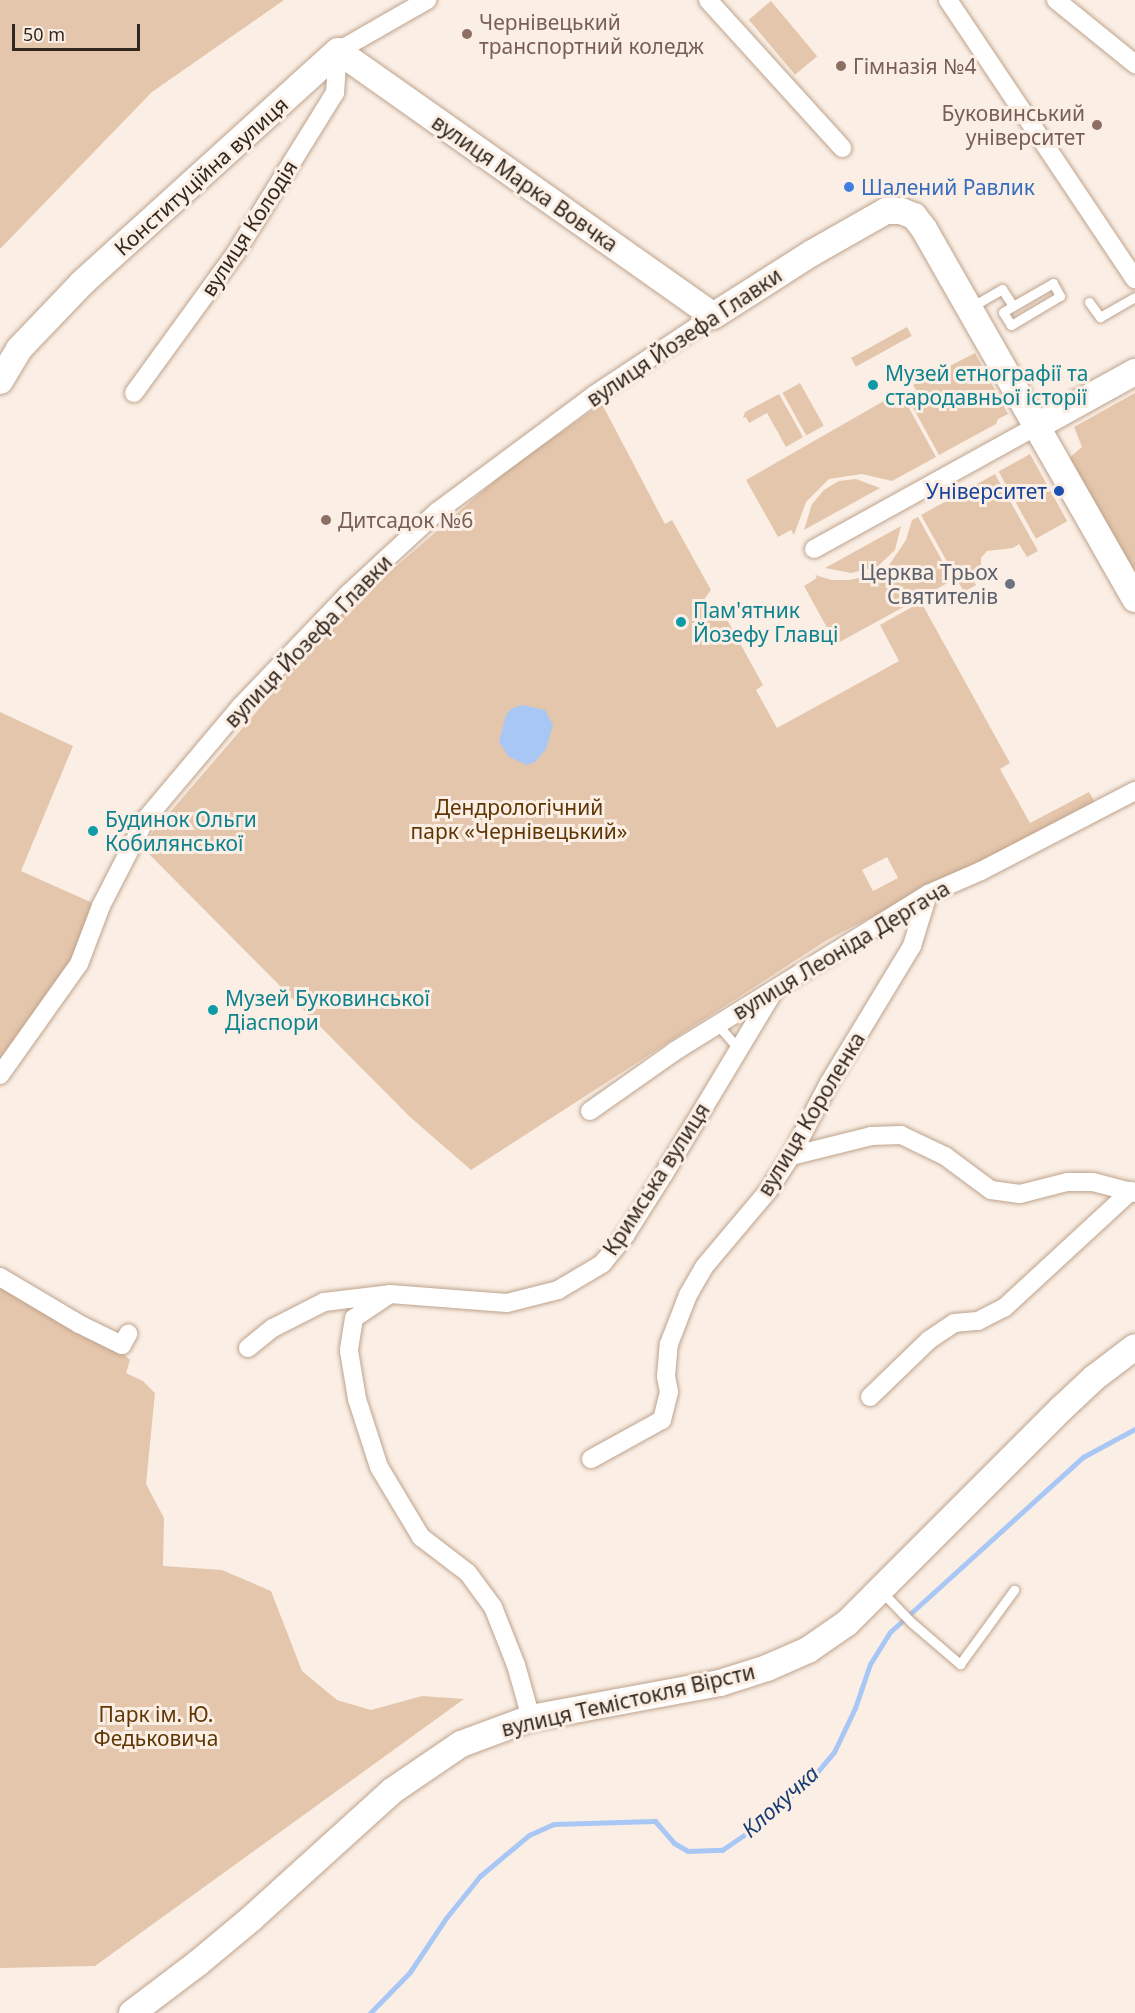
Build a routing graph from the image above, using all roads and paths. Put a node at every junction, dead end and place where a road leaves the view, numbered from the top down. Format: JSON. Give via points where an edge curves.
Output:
{"nodes":[{"id":1,"x":427,"y":0,"type":"edge"},
{"id":2,"x":708,"y":0,"type":"edge"},
{"id":3,"x":948,"y":0,"type":"edge"},
{"id":4,"x":1056,"y":0,"type":"edge"},
{"id":5,"x":338,"y":51,"type":"junction"},
{"id":6,"x":1135,"y":64,"type":"edge"},
{"id":7,"x":842,"y":148,"type":"dead end"},
{"id":8,"x":1135,"y":279,"type":"edge"},
{"id":9,"x":1135,"y":297,"type":"edge"},
{"id":10,"x":1089,"y":302,"type":"dead end"},
{"id":11,"x":1013,"y":306,"type":"junction"},
{"id":12,"x":969,"y":308,"type":"junction"},
{"id":13,"x":713,"y":316,"type":"junction"},
{"id":14,"x":1135,"y":372,"type":"edge"},
{"id":15,"x":0,"y":381,"type":"edge"},
{"id":16,"x":134,"y":393,"type":"dead end"},
{"id":17,"x":1037,"y":426,"type":"junction"},
{"id":18,"x":814,"y":549,"type":"dead end"},
{"id":19,"x":1135,"y":599,"type":"edge"},
{"id":20,"x":1135,"y":791,"type":"edge"},
{"id":21,"x":928,"y":894,"type":"junction"},
{"id":22,"x":775,"y":989,"type":"junction"},
{"id":23,"x":717,"y":1024,"type":"junction"},
{"id":24,"x":738,"y":1048,"type":"junction"},
{"id":25,"x":0,"y":1075,"type":"edge"},
{"id":26,"x":590,"y":1111,"type":"dead end"},
{"id":27,"x":791,"y":1156,"type":"junction"},
{"id":28,"x":1133,"y":1192,"type":"edge"},
{"id":29,"x":0,"y":1277,"type":"edge"},
{"id":30,"x":390,"y":1294,"type":"junction"},
{"id":31,"x":128,"y":1334,"type":"dead end"},
{"id":32,"x":1135,"y":1347,"type":"edge"},
{"id":33,"x":248,"y":1348,"type":"dead end"},
{"id":34,"x":870,"y":1397,"type":"dead end"},
{"id":35,"x":591,"y":1459,"type":"dead end"},
{"id":36,"x":1014,"y":1590,"type":"dead end"},
{"id":37,"x":888,"y":1598,"type":"junction"},
{"id":38,"x":531,"y":1718,"type":"junction"},
{"id":39,"x":132,"y":2013,"type":"edge"}],
"edges":[{"from":1,"to":5,"type":"street","name":"Конституційна вулиця"},
{"from":2,"to":7,"type":"street"},
{"from":3,"to":8,"type":"street"},
{"from":4,"to":6,"type":"street"},
{"from":5,"to":13,"type":"street","name":"вулиця Марка Вовчка"},
{"from":5,"to":15,"type":"street","name":"Конституційна вулиця","via":[[82,283],[19,349]]},
{"from":5,"to":16,"type":"street","name":"вулиця Колодія","via":[[335,93],[235,254]]},
{"from":9,"to":10,"type":"lane","via":[[1100,317]]},
{"from":11,"to":11,"type":"lane","via":[[1053,283],[1060,296],[1011,325],[1003,312]]},
{"from":11,"to":12,"type":"lane","via":[[1002,289]]},
{"from":12,"to":13,"type":"street","name":"вулиця Йозефа Главки","via":[[914,216],[886,211]]},
{"from":12,"to":17,"type":"street"},
{"from":13,"to":25,"type":"street","name":"вулиця Йозефа Главки","via":[[594,395],[438,511],[348,594],[241,706],[145,820],[101,906],[79,964]]},
{"from":14,"to":17,"type":"street"},
{"from":17,"to":18,"type":"street"},
{"from":17,"to":19,"type":"street"},
{"from":20,"to":21,"type":"street","name":"вулиця Леоніда Дергача","via":[[981,871]]},
{"from":21,"to":22,"type":"street","name":"вулиця Леоніда Дергача"},
{"from":21,"to":27,"type":"street","name":"вулиця Короленка","via":[[912,946],[829,1083]]},
{"from":22,"to":23,"type":"street","name":"вулиця Леоніда Дергача"},
{"from":22,"to":24,"type":"street","name":"Кримська вулиця"},
{"from":23,"to":24,"type":"lane"},
{"from":23,"to":26,"type":"street","name":"вулиця Леоніда Дергача"},
{"from":24,"to":30,"type":"street","name":"Кримська вулиця","via":[[645,1204],[602,1264],[558,1290],[507,1302]]},
{"from":27,"to":28,"type":"street","via":[[871,1136],[902,1135],[945,1156],[991,1190],[1020,1194],[1067,1182],[1093,1182]]},
{"from":27,"to":35,"type":"street","name":"вулиця Короленка","via":[[768,1191],[704,1267],[688,1295],[669,1344],[669,1392],[662,1420]]},
{"from":28,"to":34,"type":"street","via":[[1004,1308],[978,1321],[954,1323],[929,1340]]},
{"from":29,"to":31,"type":"street","via":[[122,1345]]},
{"from":30,"to":33,"type":"street","name":"Кримська вулиця","via":[[324,1302],[273,1328]]},
{"from":30,"to":38,"type":"street","via":[[354,1318],[349,1351],[357,1399],[380,1467],[421,1537],[468,1573],[494,1607]]},
{"from":32,"to":37,"type":"street","name":"вулиця Темістокля Вірсти","via":[[1061,1409]]},
{"from":36,"to":37,"type":"lane","via":[[960,1664]]},
{"from":37,"to":38,"type":"street","name":"вулиця Темістокля Вірсти","via":[[808,1650],[767,1668],[720,1683]]},
{"from":38,"to":39,"type":"street","name":"вулиця Темістокля Вірсти","via":[[461,1744],[423,1768],[392,1791],[243,1926]]}]}
